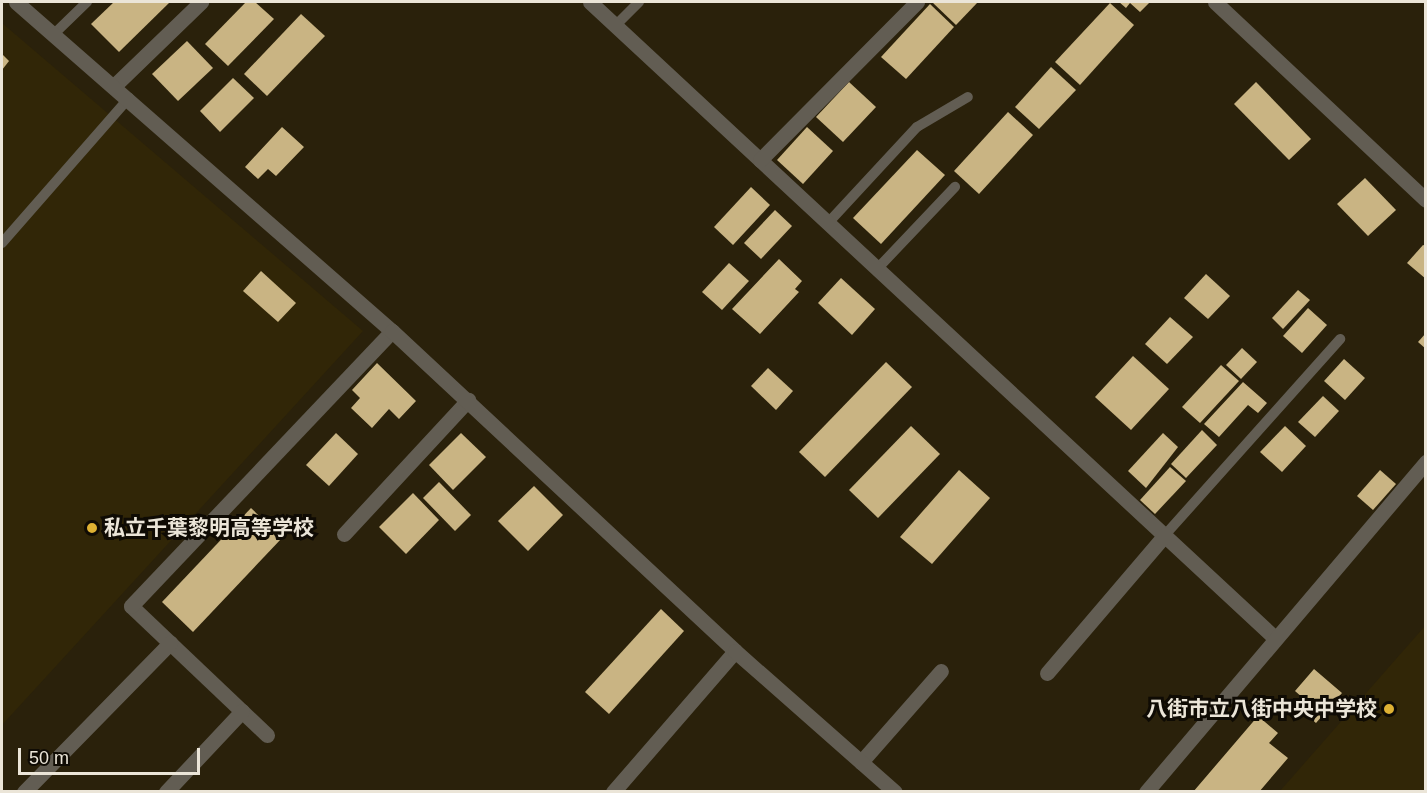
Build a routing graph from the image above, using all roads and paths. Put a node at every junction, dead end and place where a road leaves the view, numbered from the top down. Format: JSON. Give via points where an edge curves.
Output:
{"nodes":[{"id":1,"x":16,"y":2,"type":"edge"},
{"id":2,"x":87,"y":2,"type":"edge"},
{"id":3,"x":201,"y":2,"type":"edge"},
{"id":4,"x":590,"y":2,"type":"edge"},
{"id":5,"x":639,"y":2,"type":"edge"},
{"id":6,"x":917,"y":2,"type":"edge"},
{"id":7,"x":1215,"y":2,"type":"edge"},
{"id":8,"x":615,"y":26,"type":"junction"},
{"id":9,"x":54,"y":34,"type":"junction"},
{"id":10,"x":115,"y":86,"type":"junction"},
{"id":11,"x":129,"y":98,"type":"junction"},
{"id":12,"x":968,"y":98,"type":"dead end"},
{"id":13,"x":760,"y":160,"type":"junction"},
{"id":14,"x":955,"y":187,"type":"dead end"},
{"id":15,"x":1425,"y":200,"type":"edge"},
{"id":16,"x":828,"y":223,"type":"junction"},
{"id":17,"x":2,"y":243,"type":"edge"},
{"id":18,"x":878,"y":268,"type":"junction"},
{"id":19,"x":392,"y":331,"type":"junction"},
{"id":20,"x":1340,"y":339,"type":"dead end"},
{"id":21,"x":468,"y":400,"type":"junction"},
{"id":22,"x":1425,"y":462,"type":"edge"},
{"id":23,"x":344,"y":534,"type":"dead end"},
{"id":24,"x":1165,"y":536,"type":"junction"},
{"id":25,"x":1275,"y":638,"type":"junction"},
{"id":26,"x":170,"y":643,"type":"junction"},
{"id":27,"x":735,"y":651,"type":"junction"},
{"id":28,"x":941,"y":671,"type":"dead end"},
{"id":29,"x":1047,"y":673,"type":"dead end"},
{"id":30,"x":242,"y":711,"type":"junction"},
{"id":31,"x":267,"y":735,"type":"dead end"},
{"id":32,"x":861,"y":762,"type":"junction"},
{"id":33,"x":24,"y":792,"type":"edge"},
{"id":34,"x":166,"y":792,"type":"edge"},
{"id":35,"x":613,"y":792,"type":"edge"},
{"id":36,"x":895,"y":792,"type":"edge"},
{"id":37,"x":1146,"y":792,"type":"edge"}],
"edges":[{"from":1,"to":9,"type":"street"},
{"from":2,"to":9,"type":"lane"},
{"from":3,"to":10,"type":"street"},
{"from":4,"to":8,"type":"street"},
{"from":5,"to":8,"type":"lane"},
{"from":6,"to":13,"type":"street"},
{"from":7,"to":15,"type":"street"},
{"from":8,"to":13,"type":"street"},
{"from":9,"to":10,"type":"street"},
{"from":10,"to":11,"type":"street"},
{"from":11,"to":17,"type":"lane"},
{"from":11,"to":19,"type":"street"},
{"from":12,"to":16,"type":"lane","via":[[917,127]]},
{"from":13,"to":16,"type":"street"},
{"from":14,"to":18,"type":"lane"},
{"from":16,"to":18,"type":"street"},
{"from":18,"to":24,"type":"street"},
{"from":19,"to":21,"type":"street"},
{"from":19,"to":26,"type":"street","via":[[131,606]]},
{"from":20,"to":24,"type":"lane"},
{"from":21,"to":23,"type":"street"},
{"from":21,"to":27,"type":"street"},
{"from":22,"to":25,"type":"street"},
{"from":24,"to":25,"type":"street"},
{"from":24,"to":29,"type":"street"},
{"from":25,"to":37,"type":"street"},
{"from":26,"to":30,"type":"street"},
{"from":26,"to":33,"type":"street"},
{"from":27,"to":32,"type":"street"},
{"from":27,"to":35,"type":"street"},
{"from":28,"to":32,"type":"street"},
{"from":30,"to":31,"type":"street"},
{"from":30,"to":34,"type":"street"},
{"from":32,"to":36,"type":"street"}]}
